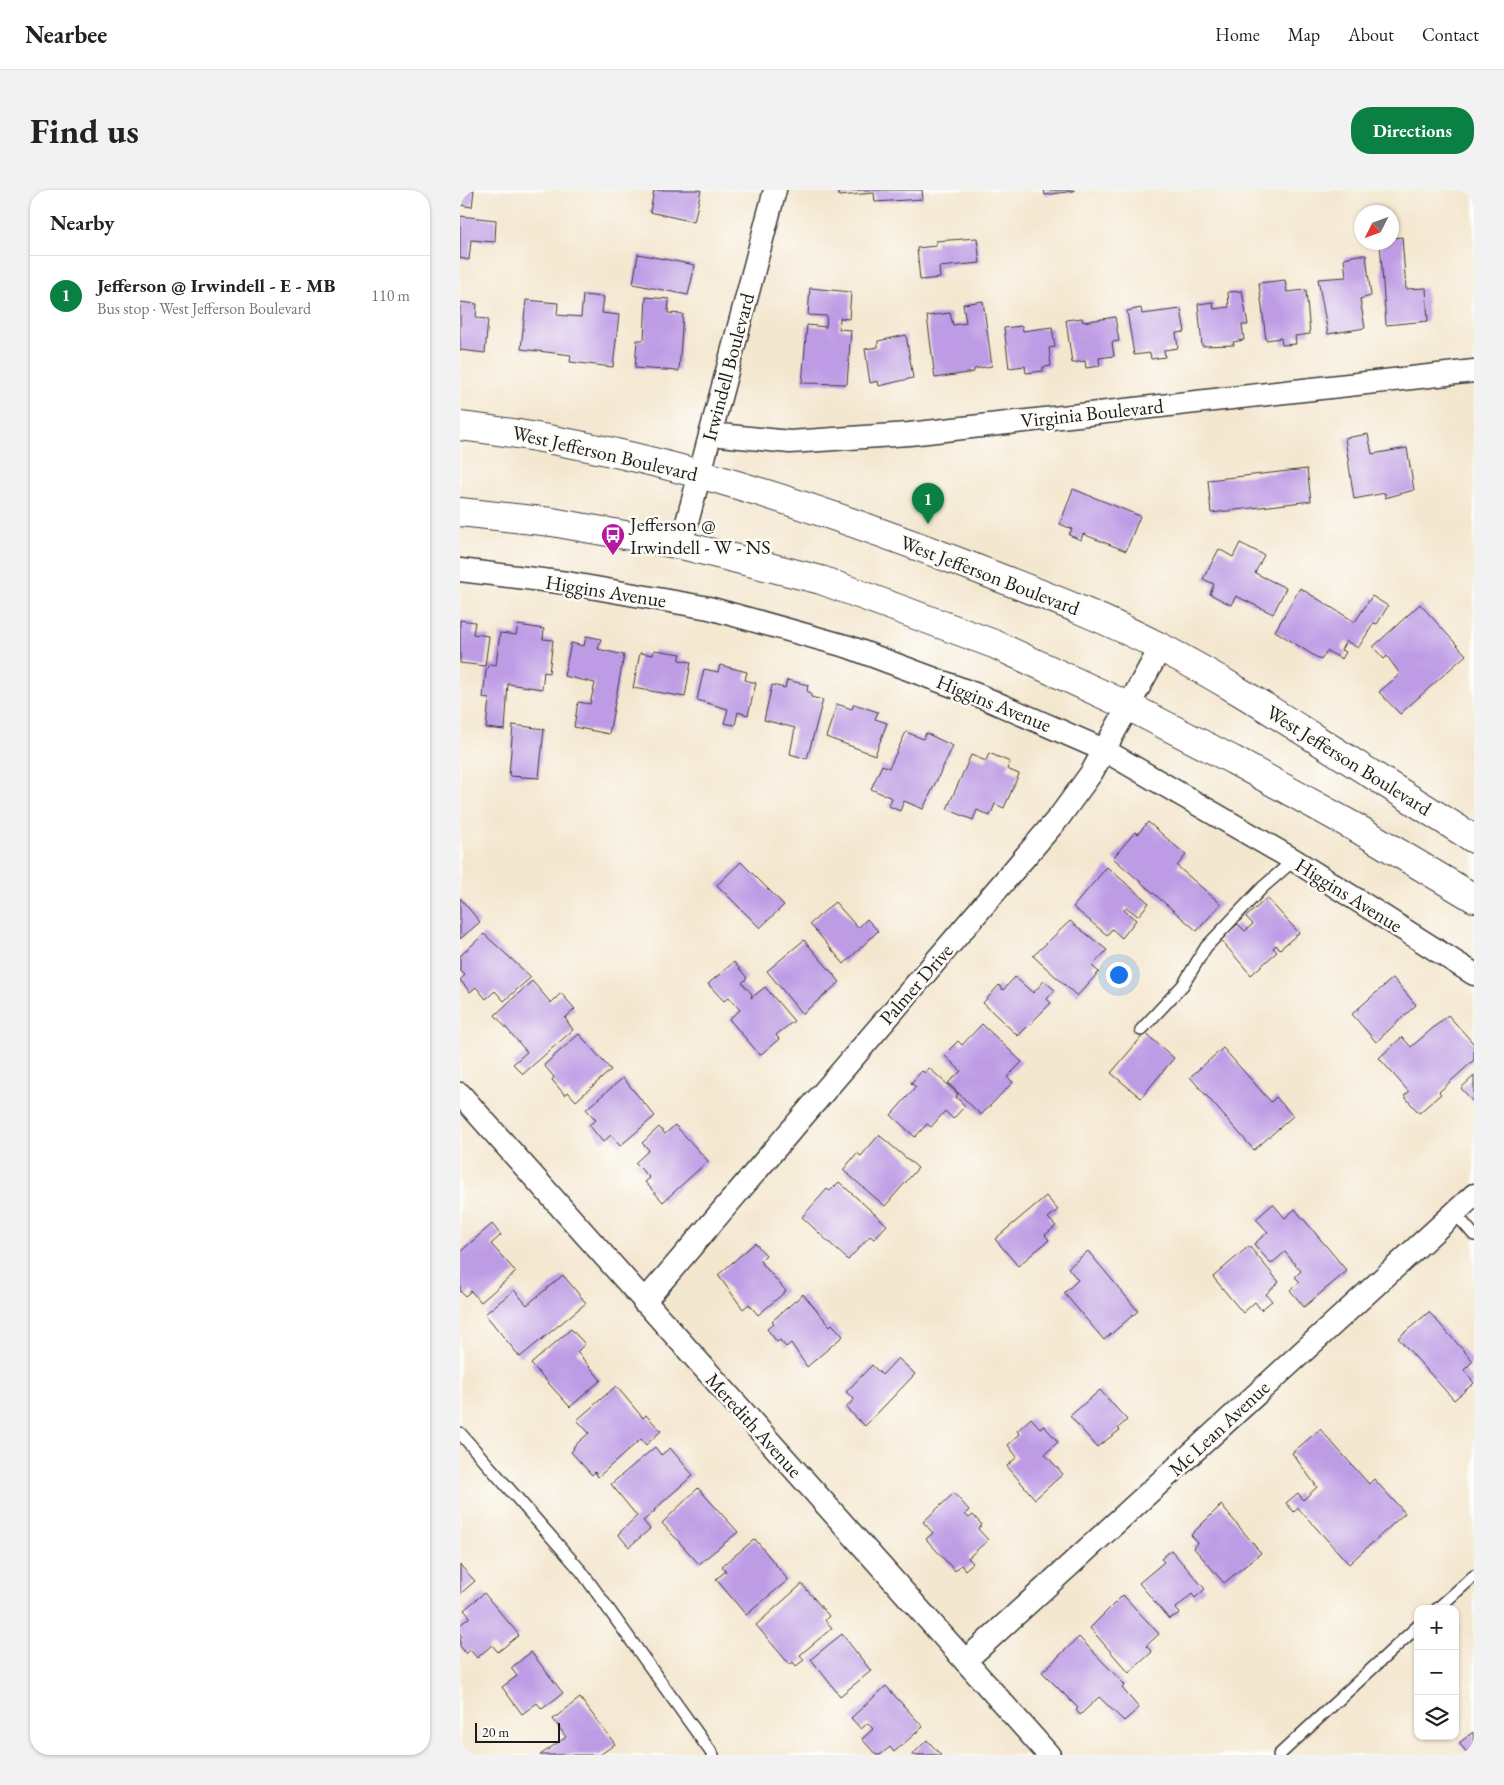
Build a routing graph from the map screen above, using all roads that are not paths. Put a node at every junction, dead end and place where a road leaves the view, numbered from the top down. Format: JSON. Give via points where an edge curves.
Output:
{"nodes":[{"id":1,"x":776,"y":190,"type":"edge"},
{"id":2,"x":1474,"y":371,"type":"edge"},
{"id":3,"x":460,"y":426,"type":"edge"},
{"id":4,"x":710,"y":434,"type":"junction"},
{"id":5,"x":699,"y":474,"type":"junction"},
{"id":6,"x":460,"y":512,"type":"edge"},
{"id":7,"x":681,"y":544,"type":"junction"},
{"id":8,"x":460,"y":570,"type":"edge"},
{"id":9,"x":1161,"y":647,"type":"junction"},
{"id":10,"x":1128,"y":706,"type":"junction"},
{"id":11,"x":1104,"y":750,"type":"junction"},
{"id":12,"x":1474,"y":839,"type":"edge"},
{"id":13,"x":1294,"y":860,"type":"junction"},
{"id":14,"x":1472,"y":893,"type":"edge"},
{"id":15,"x":1474,"y":974,"type":"edge"},
{"id":16,"x":1141,"y":1030,"type":"dead end"},
{"id":17,"x":460,"y":1094,"type":"edge"},
{"id":18,"x":1474,"y":1194,"type":"edge"},
{"id":19,"x":1454,"y":1212,"type":"junction"},
{"id":20,"x":1474,"y":1235,"type":"edge"},
{"id":21,"x":644,"y":1302,"type":"junction"},
{"id":22,"x":460,"y":1434,"type":"edge"},
{"id":23,"x":1474,"y":1576,"type":"edge"},
{"id":24,"x":1441,"y":1605,"type":"edge"},
{"id":25,"x":1414,"y":1630,"type":"edge"},
{"id":26,"x":965,"y":1661,"type":"junction"},
{"id":27,"x":713,"y":1755,"type":"edge"},
{"id":28,"x":1049,"y":1755,"type":"edge"},
{"id":29,"x":1279,"y":1755,"type":"edge"}],
"edges":[{"from":1,"to":4,"type":"street","name":"Irwindell Boulevard"},
{"from":2,"to":4,"type":"street","name":"Virginia Boulevard","via":[[909,434],[790,442]]},
{"from":3,"to":5,"type":"main road","name":"West Jefferson Boulevard","via":[[517,432],[645,458]]},
{"from":4,"to":5,"type":"street","name":"Irwindell Boulevard"},
{"from":5,"to":7,"type":"street","name":"Irwindell Boulevard"},
{"from":5,"to":9,"type":"main road","name":"West Jefferson Boulevard","via":[[916,545],[1087,612]]},
{"from":6,"to":7,"type":"main road","via":[[552,522]]},
{"from":7,"to":10,"type":"main road","via":[[830,584],[994,644]]},
{"from":8,"to":11,"type":"street","name":"Higgins Avenue","via":[[567,583],[709,608],[821,639],[980,696]]},
{"from":9,"to":10,"type":"street","name":"Palmer Drive"},
{"from":9,"to":12,"type":"main road","name":"West Jefferson Boulevard","via":[[1233,687]]},
{"from":10,"to":11,"type":"street","name":"Palmer Drive"},
{"from":10,"to":14,"type":"main road","via":[[1233,760]]},
{"from":11,"to":13,"type":"street","name":"Higgins Avenue"},
{"from":11,"to":21,"type":"street","name":"Palmer Drive","via":[[1060,816]]},
{"from":13,"to":15,"type":"street","name":"Higgins Avenue"},
{"from":13,"to":16,"type":"lane","via":[[1263,887],[1206,947],[1183,985]]},
{"from":17,"to":21,"type":"street","name":"Meredith Avenue"},
{"from":18,"to":19,"type":"street","name":"Mc Lean Avenue"},
{"from":19,"to":20,"type":"lane"},
{"from":19,"to":26,"type":"street","name":"Mc Lean Avenue"},
{"from":21,"to":26,"type":"street","name":"Meredith Avenue"},
{"from":22,"to":27,"type":"lane","via":[[582,1572]]},
{"from":23,"to":24,"type":"lane"},
{"from":25,"to":29,"type":"lane"},
{"from":26,"to":28,"type":"street","name":"Meredith Avenue"}]}
